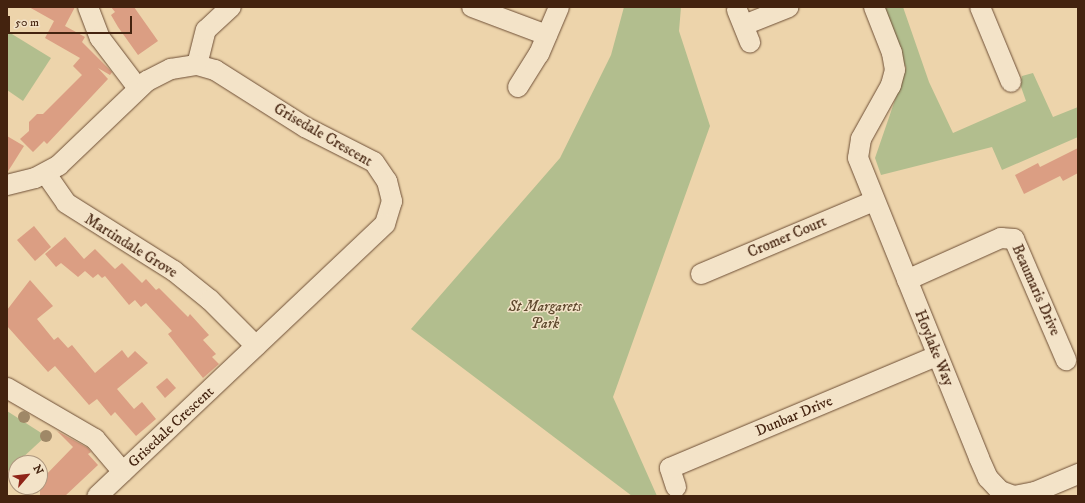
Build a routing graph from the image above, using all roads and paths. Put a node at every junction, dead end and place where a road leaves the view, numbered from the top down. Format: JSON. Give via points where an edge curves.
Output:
{"nodes":[{"id":1,"x":88,"y":7,"type":"edge"},
{"id":2,"x":231,"y":7,"type":"edge"},
{"id":3,"x":472,"y":7,"type":"edge"},
{"id":4,"x":559,"y":7,"type":"edge"},
{"id":5,"x":789,"y":7,"type":"edge"},
{"id":6,"x":874,"y":7,"type":"edge"},
{"id":7,"x":980,"y":7,"type":"edge"},
{"id":8,"x":744,"y":26,"type":"dead end"},
{"id":9,"x":547,"y":35,"type":"junction"},
{"id":10,"x":197,"y":65,"type":"junction"},
{"id":11,"x":1012,"y":82,"type":"dead end"},
{"id":12,"x":518,"y":87,"type":"dead end"},
{"id":13,"x":138,"y":88,"type":"junction"},
{"id":14,"x":46,"y":174,"type":"junction"},
{"id":15,"x":7,"y":185,"type":"edge"},
{"id":16,"x":874,"y":201,"type":"junction"},
{"id":17,"x":701,"y":274,"type":"dead end"},
{"id":18,"x":907,"y":280,"type":"junction"},
{"id":19,"x":256,"y":346,"type":"junction"},
{"id":20,"x":937,"y":356,"type":"junction"},
{"id":21,"x":1066,"y":360,"type":"dead end"},
{"id":22,"x":7,"y":388,"type":"edge"},
{"id":23,"x":123,"y":472,"type":"junction"},
{"id":24,"x":1078,"y":474,"type":"edge"},
{"id":25,"x":676,"y":487,"type":"dead end"},
{"id":26,"x":999,"y":494,"type":"edge"},
{"id":27,"x":97,"y":496,"type":"edge"}],
"edges":[{"from":1,"to":13,"type":"street","via":[[100,38]]},
{"from":2,"to":10,"type":"street","via":[[206,30]]},
{"from":3,"to":9,"type":"street"},
{"from":4,"to":9,"type":"street"},
{"from":5,"to":8,"type":"street"},
{"from":6,"to":16,"type":"street","name":"Hoylake Way","via":[[892,53],[895,70],[891,85],[860,146],[858,158]]},
{"from":7,"to":11,"type":"street"},
{"from":9,"to":12,"type":"street"},
{"from":10,"to":13,"type":"street","name":"Grisedale Crescent","via":[[171,69]]},
{"from":10,"to":19,"type":"street","name":"Grisedale Crescent","via":[[215,70],[305,127],[374,162],[387,181],[392,201],[384,224]]},
{"from":13,"to":14,"type":"street","name":"Grisedale Crescent","via":[[70,157]]},
{"from":14,"to":15,"type":"street","name":"Grisedale Crescent"},
{"from":14,"to":19,"type":"street","name":"Martindale Grove","via":[[66,203],[174,271],[227,316]]},
{"from":16,"to":17,"type":"street","name":"Cromer Court","via":[[722,256]]},
{"from":16,"to":18,"type":"street","name":"Hoylake Way"},
{"from":18,"to":20,"type":"street","name":"Hoylake Way"},
{"from":18,"to":21,"type":"street","name":"Beaumaris Drive","via":[[1000,238],[1008,231],[1018,243],[1046,333]]},
{"from":19,"to":23,"type":"street","name":"Grisedale Crescent"},
{"from":20,"to":25,"type":"street","name":"Dunbar Drive","via":[[670,468]]},
{"from":20,"to":26,"type":"street","name":"Hoylake Way","via":[[985,471]]},
{"from":22,"to":23,"type":"street","via":[[94,439]]},
{"from":23,"to":27,"type":"street","name":"Grisedale Crescent"},
{"from":24,"to":26,"type":"street","via":[[1035,492],[1014,496]]}]}
